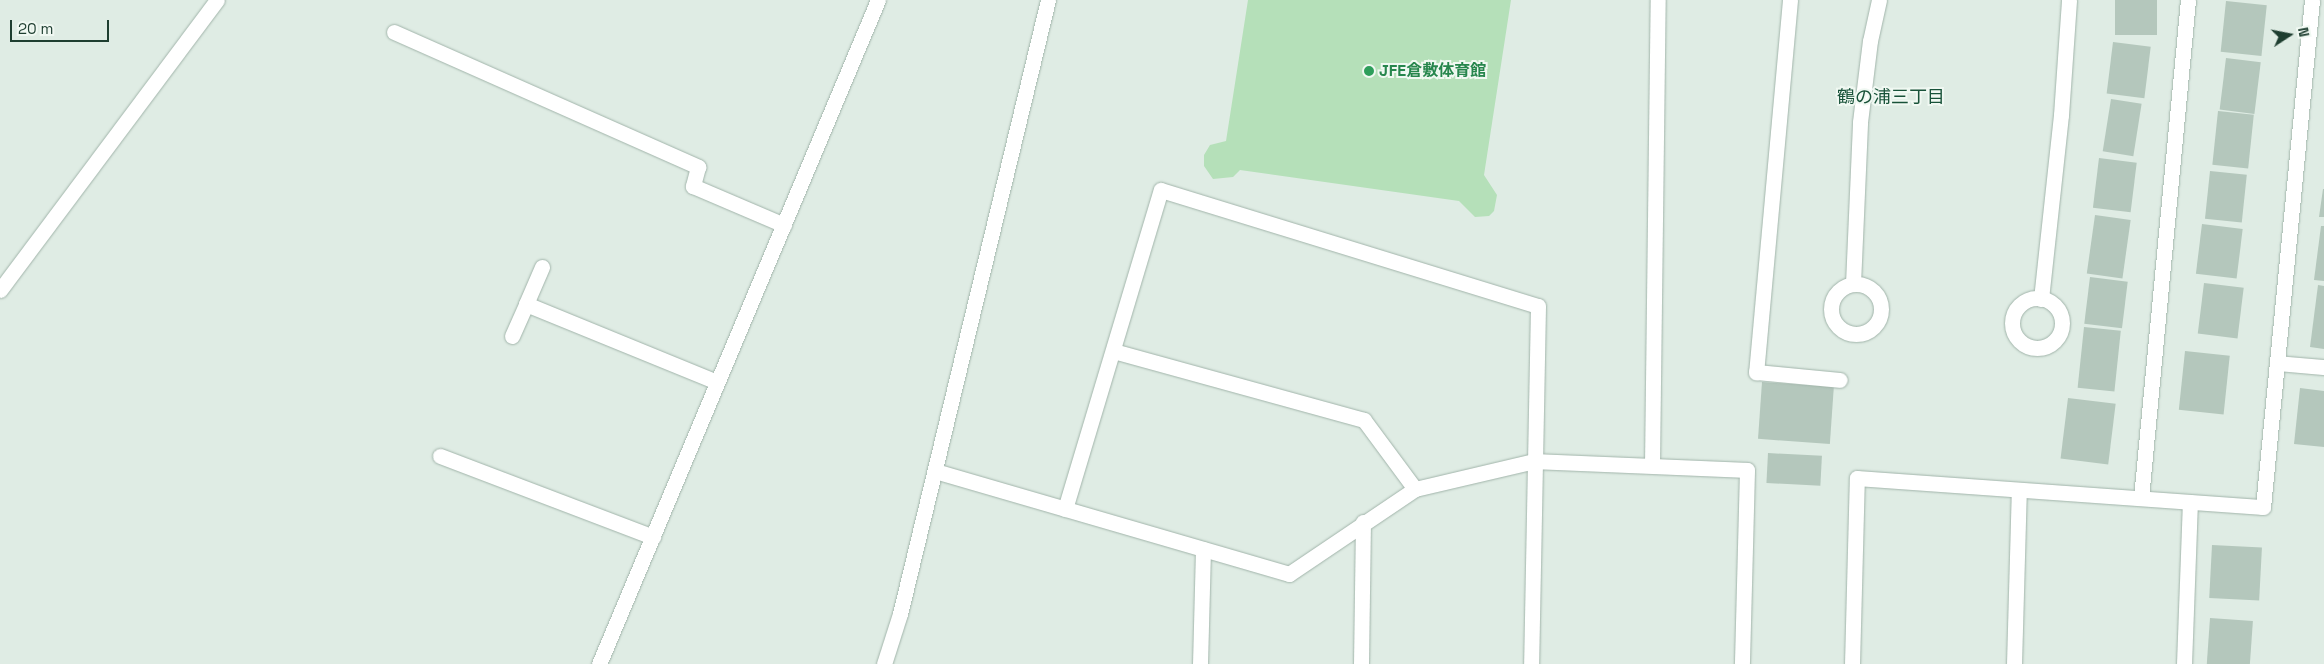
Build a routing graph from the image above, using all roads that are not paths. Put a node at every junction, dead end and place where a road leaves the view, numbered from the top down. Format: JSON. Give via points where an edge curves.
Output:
{"nodes":[{"id":1,"x":217,"y":0,"type":"edge"},
{"id":2,"x":878,"y":0,"type":"edge"},
{"id":3,"x":1048,"y":0,"type":"edge"},
{"id":4,"x":1658,"y":0,"type":"edge"},
{"id":5,"x":1790,"y":0,"type":"edge"},
{"id":6,"x":1879,"y":0,"type":"edge"},
{"id":7,"x":2069,"y":0,"type":"edge"},
{"id":8,"x":2188,"y":0,"type":"edge"},
{"id":9,"x":2312,"y":0,"type":"edge"},
{"id":10,"x":394,"y":32,"type":"dead end"},
{"id":11,"x":784,"y":225,"type":"junction"},
{"id":12,"x":542,"y":268,"type":"dead end"},
{"id":13,"x":1853,"y":284,"type":"dead end"},
{"id":14,"x":0,"y":290,"type":"edge"},
{"id":15,"x":2041,"y":299,"type":"dead end"},
{"id":16,"x":526,"y":304,"type":"junction"},
{"id":17,"x":512,"y":336,"type":"dead end"},
{"id":18,"x":1113,"y":351,"type":"junction"},
{"id":19,"x":2277,"y":363,"type":"junction"},
{"id":20,"x":2324,"y":368,"type":"edge"},
{"id":21,"x":1840,"y":380,"type":"dead end"},
{"id":22,"x":718,"y":382,"type":"junction"},
{"id":23,"x":440,"y":456,"type":"dead end"},
{"id":24,"x":1534,"y":461,"type":"junction"},
{"id":25,"x":1652,"y":466,"type":"junction"},
{"id":26,"x":935,"y":471,"type":"junction"},
{"id":27,"x":1415,"y":489,"type":"junction"},
{"id":28,"x":2019,"y":490,"type":"junction"},
{"id":29,"x":2141,"y":498,"type":"junction"},
{"id":30,"x":2190,"y":502,"type":"junction"},
{"id":31,"x":1065,"y":509,"type":"junction"},
{"id":32,"x":1363,"y":522,"type":"junction"},
{"id":33,"x":653,"y":537,"type":"junction"},
{"id":34,"x":1202,"y":549,"type":"junction"},
{"id":35,"x":600,"y":664,"type":"edge"},
{"id":36,"x":884,"y":664,"type":"edge"},
{"id":37,"x":1200,"y":664,"type":"edge"},
{"id":38,"x":1361,"y":664,"type":"edge"},
{"id":39,"x":1531,"y":664,"type":"edge"},
{"id":40,"x":1742,"y":664,"type":"edge"},
{"id":41,"x":1852,"y":664,"type":"edge"},
{"id":42,"x":2014,"y":664,"type":"edge"},
{"id":43,"x":2184,"y":664,"type":"edge"}],
"edges":[{"from":1,"to":14,"type":"street"},
{"from":2,"to":11,"type":"street"},
{"from":3,"to":26,"type":"street"},
{"from":4,"to":25,"type":"street"},
{"from":5,"to":21,"type":"street","via":[[1756,372]]},
{"from":6,"to":13,"type":"street","via":[[1870,41],[1860,122]]},
{"from":7,"to":15,"type":"street","via":[[2061,115]]},
{"from":8,"to":29,"type":"street"},
{"from":9,"to":19,"type":"street"},
{"from":10,"to":11,"type":"street","via":[[698,167],[693,186]]},
{"from":11,"to":22,"type":"street"},
{"from":12,"to":16,"type":"street"},
{"from":16,"to":17,"type":"street"},
{"from":16,"to":22,"type":"street"},
{"from":18,"to":24,"type":"street","via":[[1161,190],[1538,306]]},
{"from":18,"to":27,"type":"street","via":[[1364,420]]},
{"from":18,"to":31,"type":"street"},
{"from":19,"to":20,"type":"street"},
{"from":19,"to":30,"type":"street","via":[[2263,507]]},
{"from":22,"to":33,"type":"street"},
{"from":23,"to":33,"type":"street"},
{"from":24,"to":25,"type":"street"},
{"from":24,"to":27,"type":"street"},
{"from":24,"to":39,"type":"street"},
{"from":25,"to":40,"type":"street","via":[[1747,470]]},
{"from":26,"to":31,"type":"street"},
{"from":26,"to":36,"type":"street","via":[[900,614]]},
{"from":27,"to":32,"type":"street"},
{"from":28,"to":29,"type":"street"},
{"from":28,"to":41,"type":"street","via":[[1857,478]]},
{"from":28,"to":42,"type":"street"},
{"from":29,"to":30,"type":"street"},
{"from":30,"to":43,"type":"street"},
{"from":31,"to":34,"type":"street"},
{"from":32,"to":34,"type":"street","via":[[1289,574]]},
{"from":32,"to":38,"type":"street"},
{"from":33,"to":35,"type":"street"},
{"from":34,"to":37,"type":"street"}]}
